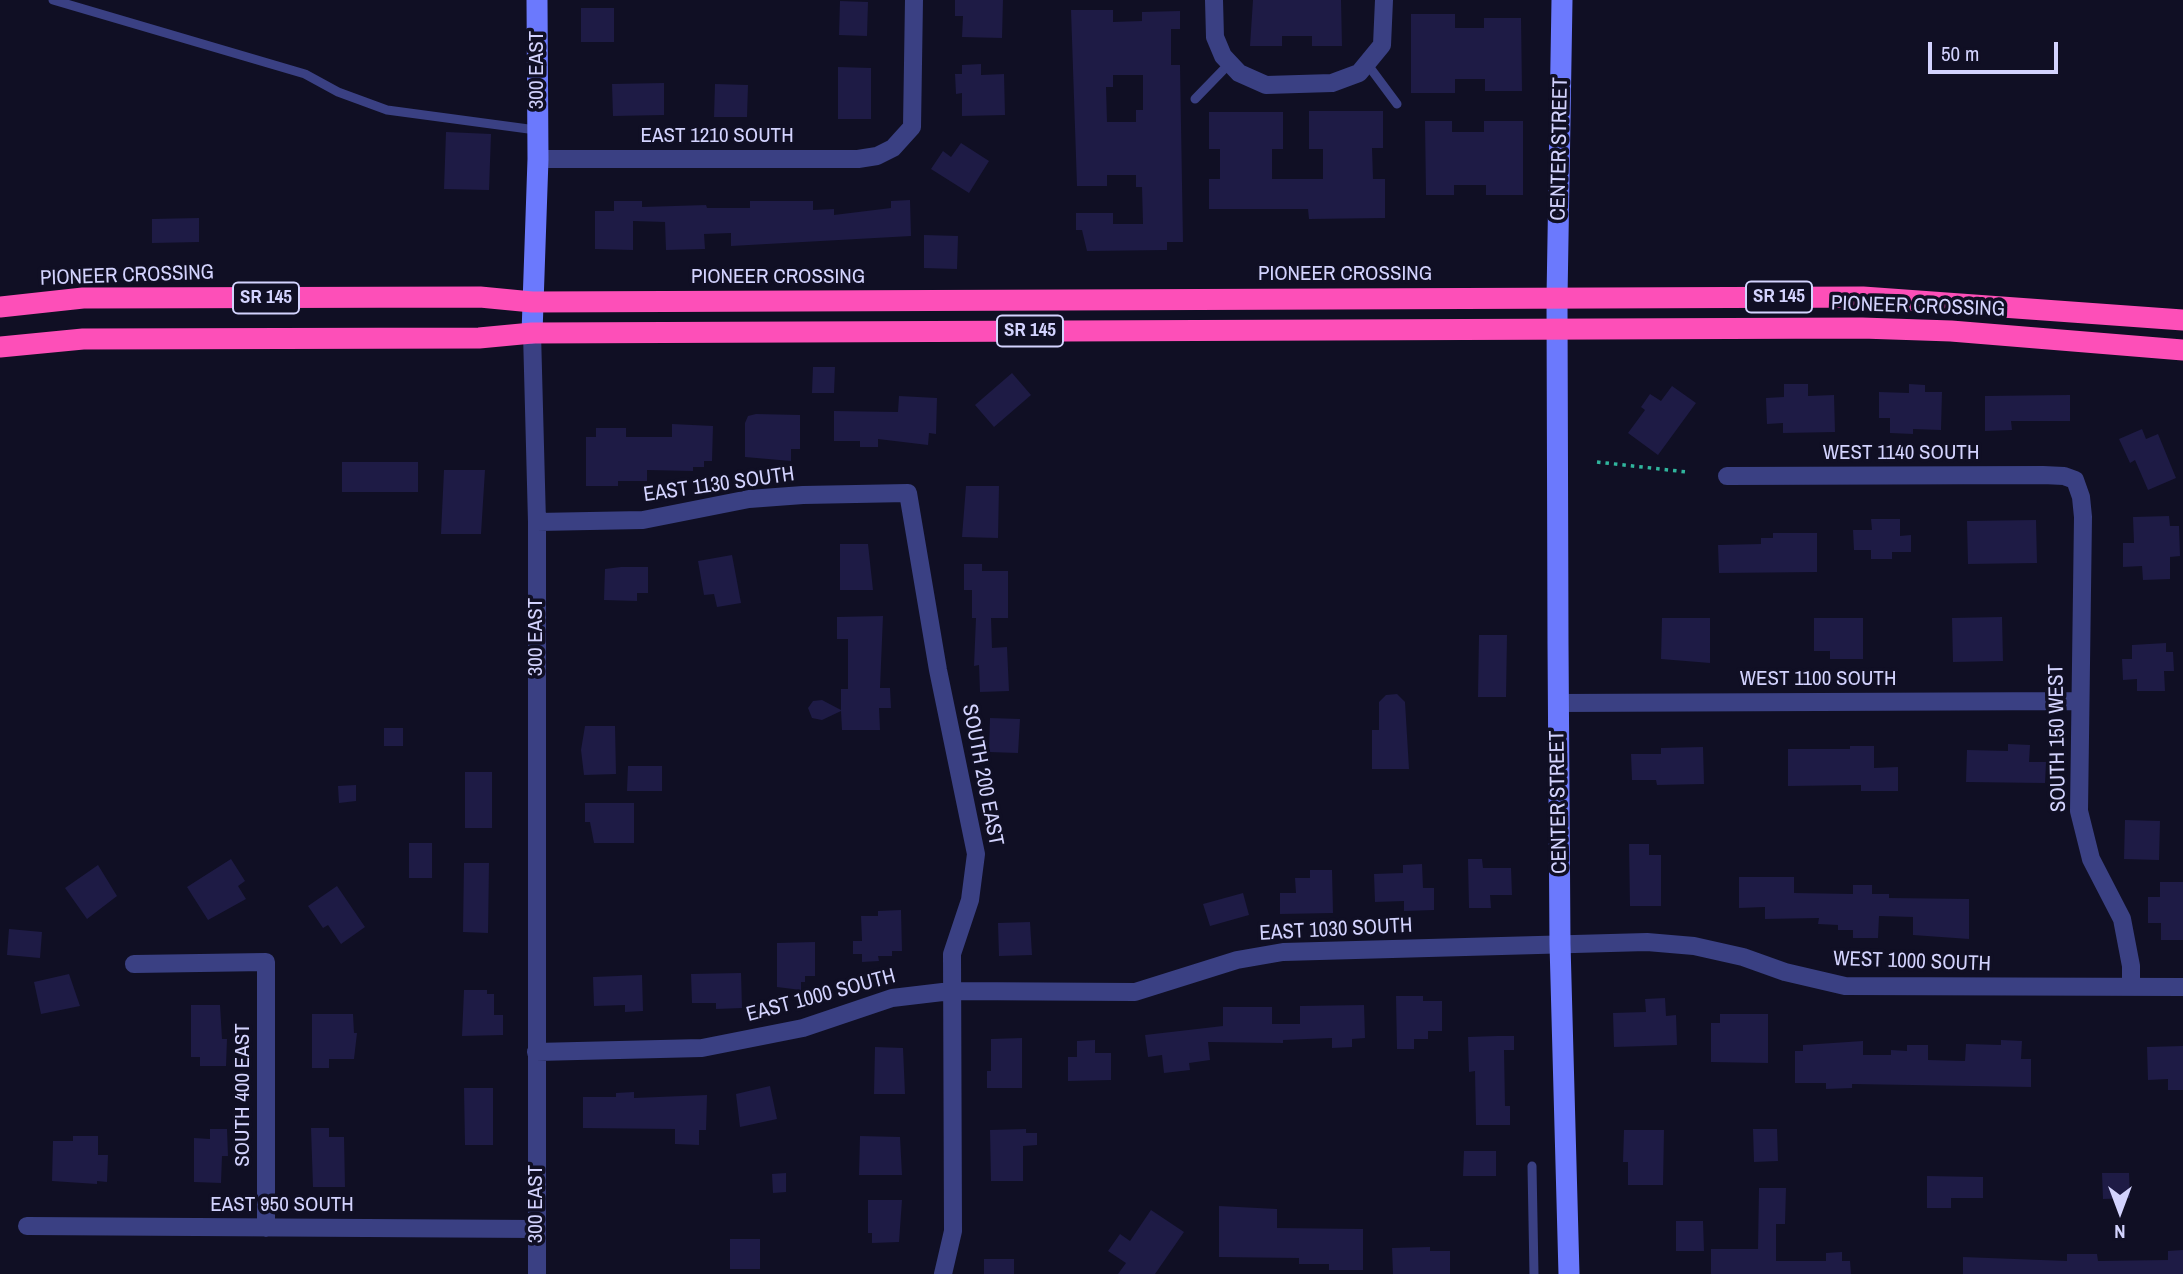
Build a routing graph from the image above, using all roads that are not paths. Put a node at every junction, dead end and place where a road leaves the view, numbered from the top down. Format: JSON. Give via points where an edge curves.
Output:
{"nodes":[{"id":1,"x":53,"y":0,"type":"edge"},
{"id":2,"x":537,"y":0,"type":"edge"},
{"id":3,"x":914,"y":0,"type":"edge"},
{"id":4,"x":1214,"y":0,"type":"edge"},
{"id":5,"x":1384,"y":0,"type":"edge"},
{"id":6,"x":1562,"y":0,"type":"edge"},
{"id":7,"x":1229,"y":64,"type":"junction"},
{"id":8,"x":1364,"y":69,"type":"junction"},
{"id":9,"x":1195,"y":99,"type":"dead end"},
{"id":10,"x":1397,"y":104,"type":"dead end"},
{"id":11,"x":538,"y":130,"type":"junction"},
{"id":12,"x":538,"y":159,"type":"junction"},
{"id":13,"x":1557,"y":298,"type":"junction"},
{"id":14,"x":532,"y":302,"type":"junction"},
{"id":15,"x":0,"y":307,"type":"edge"},
{"id":16,"x":2183,"y":320,"type":"edge"},
{"id":17,"x":1557,"y":329,"type":"junction"},
{"id":18,"x":532,"y":334,"type":"junction"},
{"id":19,"x":0,"y":347,"type":"edge"},
{"id":20,"x":2183,"y":349,"type":"edge"},
{"id":21,"x":1727,"y":476,"type":"dead end"},
{"id":22,"x":2075,"y":480,"type":"joint"},
{"id":23,"x":908,"y":493,"type":"joint"},
{"id":24,"x":537,"y":522,"type":"junction"},
{"id":25,"x":2079,"y":701,"type":"junction"},
{"id":26,"x":1558,"y":703,"type":"junction"},
{"id":27,"x":1560,"y":944,"type":"junction"},
{"id":28,"x":134,"y":964,"type":"dead end"},
{"id":29,"x":2131,"y":987,"type":"junction"},
{"id":30,"x":2183,"y":987,"type":"edge"},
{"id":31,"x":951,"y":991,"type":"junction"},
{"id":32,"x":536,"y":1052,"type":"junction"},
{"id":33,"x":1532,"y":1166,"type":"dead end"},
{"id":34,"x":27,"y":1226,"type":"dead end"},
{"id":35,"x":265,"y":1228,"type":"junction"},
{"id":36,"x":537,"y":1229,"type":"junction"},
{"id":37,"x":537,"y":1274,"type":"edge"},
{"id":38,"x":943,"y":1274,"type":"edge"},
{"id":39,"x":1534,"y":1274,"type":"edge"},
{"id":40,"x":1569,"y":1274,"type":"edge"}],
"edges":[{"from":1,"to":11,"type":"lane","via":[[305,74],[387,110]]},
{"from":2,"to":11,"type":"street","name":"300 EAST"},
{"from":3,"to":12,"type":"street","name":"EAST 1210 SOUTH","via":[[914,118],[907,135],[877,156]]},
{"from":4,"to":7,"type":"street","via":[[1215,37]]},
{"from":5,"to":8,"type":"street","via":[[1381,44]]},
{"from":6,"to":13,"type":"street","name":"CENTER STREET"},
{"from":7,"to":8,"type":"street","via":[[1239,74],[1266,85],[1332,83]]},
{"from":7,"to":9,"type":"lane"},
{"from":8,"to":10,"type":"lane"},
{"from":11,"to":12,"type":"street","name":"300 EAST"},
{"from":12,"to":14,"type":"street","name":"300 EAST"},
{"from":13,"to":14,"type":"highway","name":"PIONEER CROSSING","number":"SR 145"},
{"from":13,"to":16,"type":"highway","name":"PIONEER CROSSING","number":"SR 145","via":[[1863,297]]},
{"from":13,"to":17,"type":"street","name":"CENTER STREET"},
{"from":14,"to":15,"type":"highway","name":"PIONEER CROSSING","number":"SR 145","via":[[480,297],[83,298]]},
{"from":14,"to":18,"type":"street","name":"300 EAST"},
{"from":17,"to":18,"type":"highway","number":"SR 145"},
{"from":17,"to":20,"type":"highway","name":"PIONEER CROSSING","number":"SR 145","via":[[1862,328]]},
{"from":17,"to":26,"type":"street","name":"CENTER STREET"},
{"from":18,"to":19,"type":"highway","number":"SR 145","via":[[83,339]]},
{"from":18,"to":24,"type":"street","name":"300 EAST"},
{"from":21,"to":22,"type":"street","name":"WEST 1140 SOUTH","via":[[2043,475]]},
{"from":22,"to":25,"type":"street","name":"SOUTH 150 WEST","via":[[2083,517]]},
{"from":23,"to":24,"type":"street","name":"EAST 1130 SOUTH","via":[[749,499],[643,520]]},
{"from":23,"to":31,"type":"street","name":"SOUTH 200 EAST","via":[[976,854],[970,900],[952,954]]},
{"from":24,"to":32,"type":"street","name":"300 EAST"},
{"from":25,"to":26,"type":"street","name":"WEST 1100 SOUTH"},
{"from":25,"to":29,"type":"street","name":"SOUTH 150 WEST","via":[[2079,811],[2091,859],[2122,919]]},
{"from":26,"to":27,"type":"street","name":"CENTER STREET"},
{"from":27,"to":29,"type":"street","name":"WEST 1000 SOUTH","via":[[1694,946],[1844,986]]},
{"from":27,"to":31,"type":"street","name":"EAST 1030 SOUTH","via":[[1283,952],[1237,960],[1135,992]]},
{"from":27,"to":40,"type":"street","name":"CENTER STREET"},
{"from":28,"to":35,"type":"street","name":"SOUTH 400 EAST","via":[[265,962]]},
{"from":29,"to":30,"type":"street","name":"WEST 1000 SOUTH"},
{"from":31,"to":32,"type":"street","name":"EAST 1000 SOUTH","via":[[892,998],[803,1028],[702,1048]]},
{"from":31,"to":38,"type":"street","name":"SOUTH 200 EAST","via":[[953,1231]]},
{"from":32,"to":36,"type":"street","name":"300 EAST"},
{"from":33,"to":39,"type":"lane"},
{"from":34,"to":35,"type":"street","name":"EAST 950 SOUTH"},
{"from":35,"to":36,"type":"street","name":"EAST 950 SOUTH"},
{"from":36,"to":37,"type":"street","name":"300 EAST"}]}
